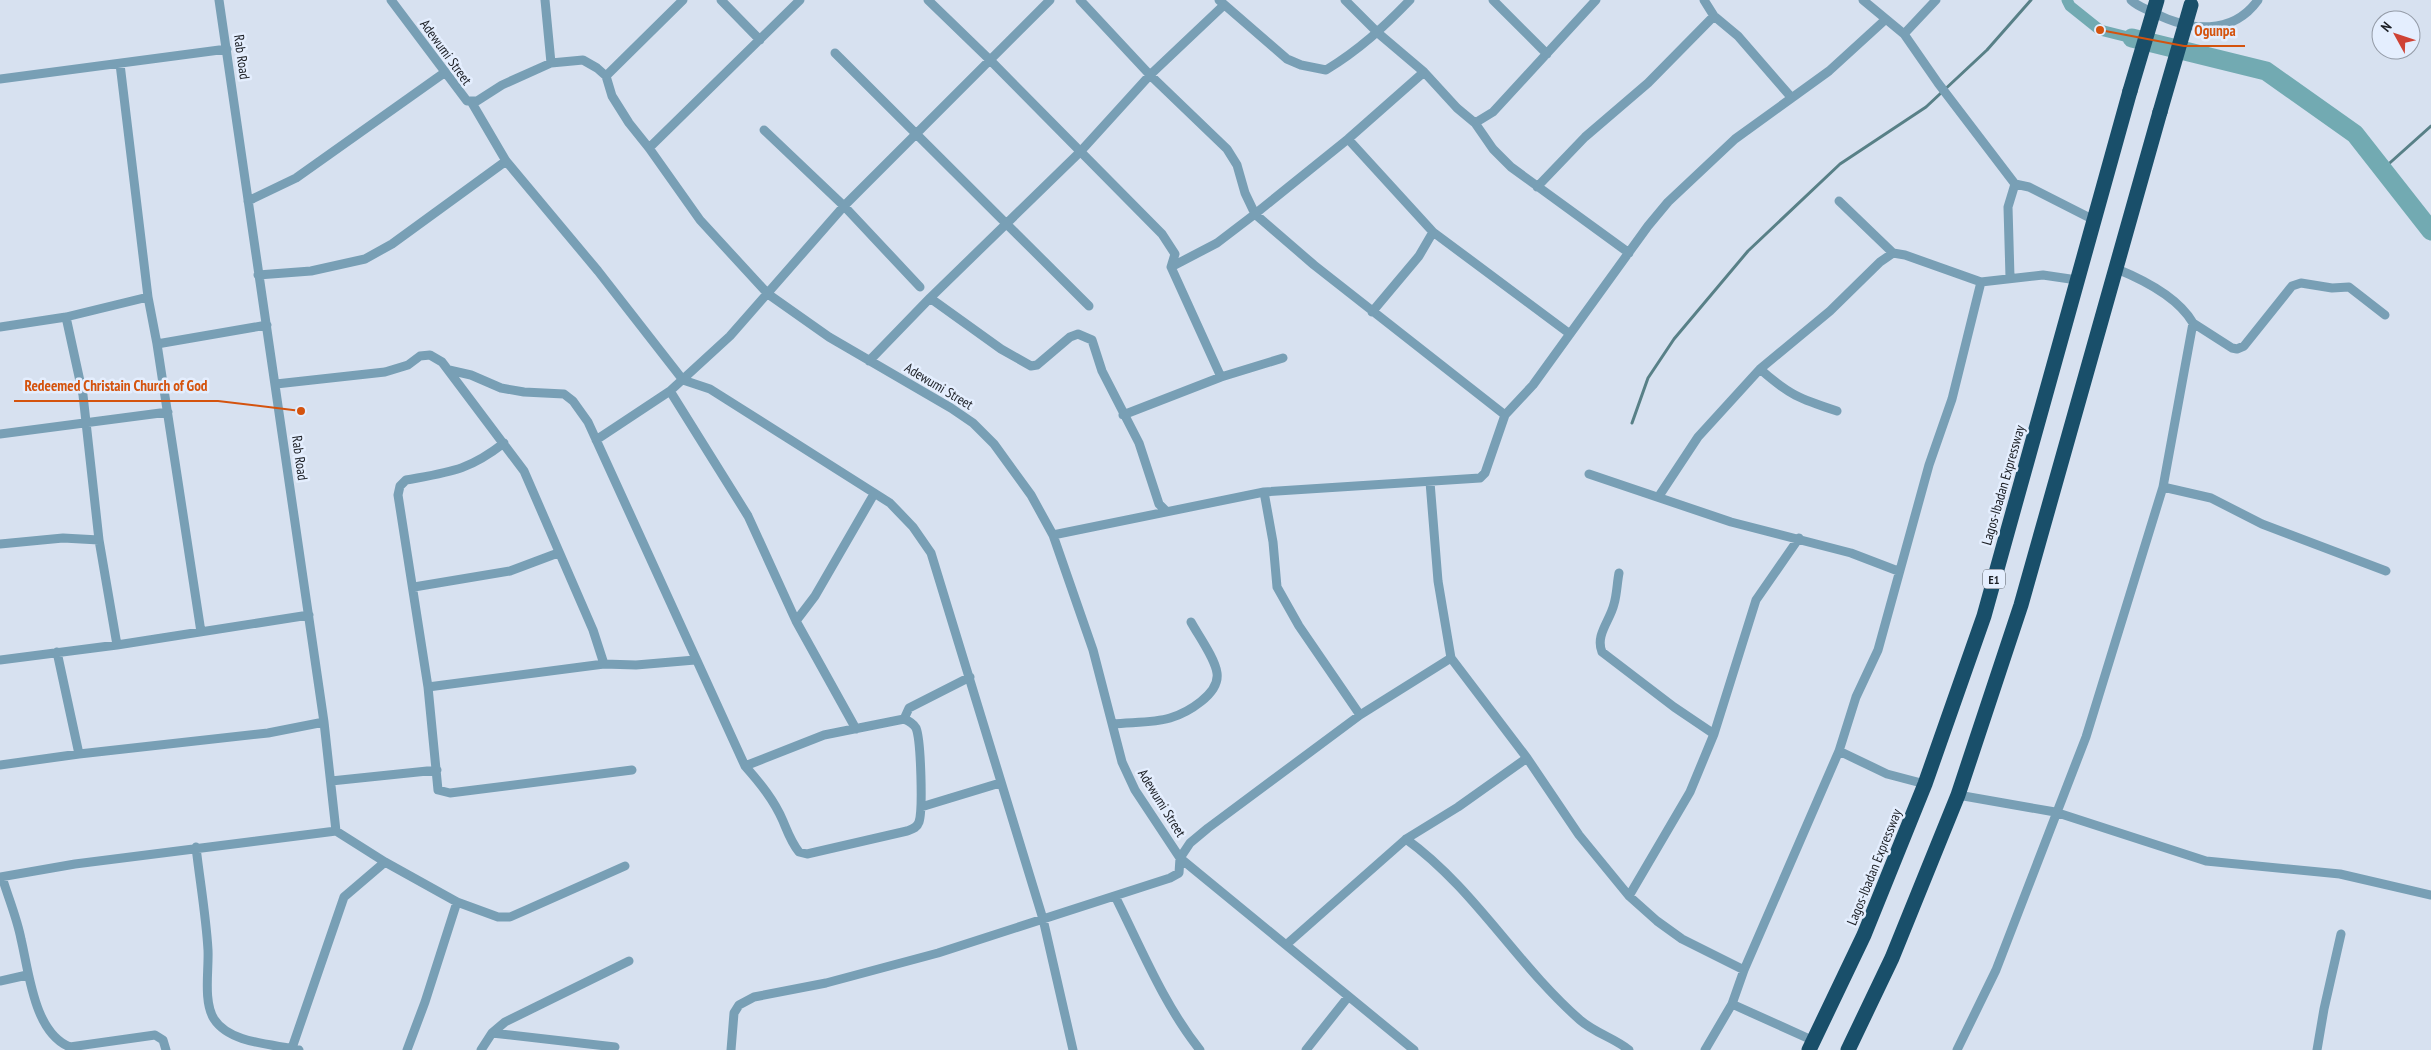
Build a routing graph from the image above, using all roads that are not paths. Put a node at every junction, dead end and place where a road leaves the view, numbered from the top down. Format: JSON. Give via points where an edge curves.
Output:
{"nodes":[{"id":1,"x":219,"y":0,"type":"edge"},
{"id":2,"x":391,"y":0,"type":"edge"},
{"id":3,"x":545,"y":0,"type":"edge"},
{"id":4,"x":683,"y":0,"type":"edge"},
{"id":5,"x":721,"y":0,"type":"edge"},
{"id":6,"x":800,"y":0,"type":"edge"},
{"id":7,"x":928,"y":0,"type":"edge"},
{"id":8,"x":1050,"y":0,"type":"edge"},
{"id":9,"x":1080,"y":0,"type":"edge"},
{"id":10,"x":1345,"y":0,"type":"edge"},
{"id":11,"x":1410,"y":0,"type":"edge"},
{"id":12,"x":1493,"y":0,"type":"edge"},
{"id":13,"x":1596,"y":0,"type":"edge"},
{"id":14,"x":1704,"y":0,"type":"edge"},
{"id":15,"x":1863,"y":0,"type":"edge"},
{"id":16,"x":1936,"y":0,"type":"edge"},
{"id":17,"x":2131,"y":0,"type":"edge"},
{"id":18,"x":2157,"y":0,"type":"edge"},
{"id":19,"x":2258,"y":0,"type":"edge"},
{"id":20,"x":1222,"y":3,"type":"edge"},
{"id":21,"x":2192,"y":3,"type":"edge"},
{"id":22,"x":1714,"y":16,"type":"junction"},
{"id":23,"x":1886,"y":19,"type":"junction"},
{"id":24,"x":1378,"y":33,"type":"junction"},
{"id":25,"x":1904,"y":34,"type":"junction"},
{"id":26,"x":760,"y":40,"type":"junction"},
{"id":27,"x":227,"y":49,"type":"junction"},
{"id":28,"x":835,"y":53,"type":"dead end"},
{"id":29,"x":1547,"y":54,"type":"junction"},
{"id":30,"x":990,"y":60,"type":"junction"},
{"id":31,"x":551,"y":63,"type":"junction"},
{"id":32,"x":120,"y":64,"type":"junction"},
{"id":33,"x":1424,"y":72,"type":"junction"},
{"id":34,"x":444,"y":73,"type":"junction"},
{"id":35,"x":1150,"y":75,"type":"junction"},
{"id":36,"x":606,"y":76,"type":"junction"},
{"id":37,"x":0,"y":79,"type":"edge"},
{"id":38,"x":1791,"y":97,"type":"junction"},
{"id":39,"x":472,"y":103,"type":"junction"},
{"id":40,"x":1475,"y":123,"type":"junction"},
{"id":41,"x":764,"y":130,"type":"dead end"},
{"id":42,"x":915,"y":133,"type":"junction"},
{"id":43,"x":1348,"y":139,"type":"junction"},
{"id":44,"x":649,"y":148,"type":"junction"},
{"id":45,"x":1080,"y":152,"type":"junction"},
{"id":46,"x":506,"y":161,"type":"junction"},
{"id":47,"x":2015,"y":184,"type":"junction"},
{"id":48,"x":1537,"y":187,"type":"junction"},
{"id":49,"x":248,"y":201,"type":"junction"},
{"id":50,"x":1839,"y":201,"type":"dead end"},
{"id":51,"x":844,"y":206,"type":"junction"},
{"id":52,"x":1255,"y":214,"type":"junction"},
{"id":53,"x":2094,"y":220,"type":"junction"},
{"id":54,"x":1008,"y":224,"type":"junction"},
{"id":55,"x":1433,"y":232,"type":"junction"},
{"id":56,"x":1629,"y":253,"type":"junction"},
{"id":57,"x":1893,"y":253,"type":"junction"},
{"id":58,"x":1171,"y":267,"type":"junction"},
{"id":59,"x":2117,"y":269,"type":"junction"},
{"id":60,"x":258,"y":275,"type":"junction"},
{"id":61,"x":2010,"y":277,"type":"junction"},
{"id":62,"x":2077,"y":280,"type":"junction"},
{"id":63,"x":1981,"y":282,"type":"junction"},
{"id":64,"x":920,"y":287,"type":"dead end"},
{"id":65,"x":768,"y":294,"type":"junction"},
{"id":66,"x":148,"y":297,"type":"junction"},
{"id":67,"x":930,"y":298,"type":"junction"},
{"id":68,"x":1089,"y":306,"type":"dead end"},
{"id":69,"x":1372,"y":312,"type":"junction"},
{"id":70,"x":2385,"y":315,"type":"dead end"},
{"id":71,"x":66,"y":317,"type":"junction"},
{"id":72,"x":2193,"y":323,"type":"junction"},
{"id":73,"x":267,"y":325,"type":"junction"},
{"id":74,"x":0,"y":327,"type":"edge"},
{"id":75,"x":1570,"y":334,"type":"junction"},
{"id":76,"x":158,"y":344,"type":"junction"},
{"id":77,"x":1283,"y":358,"type":"dead end"},
{"id":78,"x":869,"y":361,"type":"junction"},
{"id":79,"x":1760,"y":369,"type":"junction"},
{"id":80,"x":449,"y":370,"type":"junction"},
{"id":81,"x":1221,"y":377,"type":"junction"},
{"id":82,"x":683,"y":380,"type":"junction"},
{"id":83,"x":276,"y":384,"type":"junction"},
{"id":84,"x":670,"y":391,"type":"junction"},
{"id":85,"x":1836,"y":410,"type":"dead end"},
{"id":86,"x":168,"y":412,"type":"junction"},
{"id":87,"x":1123,"y":415,"type":"junction"},
{"id":88,"x":1505,"y":415,"type":"junction"},
{"id":89,"x":86,"y":422,"type":"junction"},
{"id":90,"x":0,"y":434,"type":"edge"},
{"id":91,"x":596,"y":440,"type":"junction"},
{"id":92,"x":504,"y":443,"type":"junction"},
{"id":93,"x":1588,"y":474,"type":"dead end"},
{"id":94,"x":1430,"y":482,"type":"junction"},
{"id":95,"x":2163,"y":487,"type":"junction"},
{"id":96,"x":1264,"y":492,"type":"junction"},
{"id":97,"x":874,"y":494,"type":"junction"},
{"id":98,"x":1659,"y":496,"type":"junction"},
{"id":99,"x":1166,"y":511,"type":"junction"},
{"id":100,"x":1053,"y":535,"type":"junction"},
{"id":101,"x":1799,"y":538,"type":"junction"},
{"id":102,"x":99,"y":540,"type":"junction"},
{"id":103,"x":0,"y":544,"type":"edge"},
{"id":104,"x":558,"y":553,"type":"junction"},
{"id":105,"x":1898,"y":571,"type":"junction"},
{"id":106,"x":2386,"y":571,"type":"dead end"},
{"id":107,"x":1619,"y":573,"type":"dead end"},
{"id":108,"x":414,"y":587,"type":"junction"},
{"id":109,"x":309,"y":615,"type":"junction"},
{"id":110,"x":796,"y":621,"type":"junction"},
{"id":111,"x":1191,"y":622,"type":"dead end"},
{"id":112,"x":202,"y":632,"type":"junction"},
{"id":113,"x":117,"y":645,"type":"junction"},
{"id":114,"x":57,"y":652,"type":"junction"},
{"id":115,"x":1452,"y":658,"type":"junction"},
{"id":116,"x":0,"y":660,"type":"edge"},
{"id":117,"x":695,"y":660,"type":"junction"},
{"id":118,"x":604,"y":664,"type":"junction"},
{"id":119,"x":970,"y":678,"type":"junction"},
{"id":120,"x":428,"y":687,"type":"junction"},
{"id":121,"x":1360,"y":715,"type":"junction"},
{"id":122,"x":904,"y":719,"type":"junction"},
{"id":123,"x":324,"y":722,"type":"junction"},
{"id":124,"x":1113,"y":724,"type":"junction"},
{"id":125,"x":856,"y":729,"type":"junction"},
{"id":126,"x":1714,"y":734,"type":"junction"},
{"id":127,"x":1839,"y":751,"type":"junction"},
{"id":128,"x":79,"y":754,"type":"junction"},
{"id":129,"x":1526,"y":758,"type":"junction"},
{"id":130,"x":0,"y":765,"type":"edge"},
{"id":131,"x":745,"y":766,"type":"junction"},
{"id":132,"x":437,"y":770,"type":"junction"},
{"id":133,"x":632,"y":770,"type":"dead end"},
{"id":134,"x":330,"y":781,"type":"junction"},
{"id":135,"x":1000,"y":783,"type":"junction"},
{"id":136,"x":1925,"y":784,"type":"junction"},
{"id":137,"x":1958,"y":794,"type":"junction"},
{"id":138,"x":921,"y":807,"type":"junction"},
{"id":139,"x":2055,"y":812,"type":"junction"},
{"id":140,"x":336,"y":830,"type":"junction"},
{"id":141,"x":1406,"y":839,"type":"junction"},
{"id":142,"x":196,"y":847,"type":"junction"},
{"id":143,"x":1180,"y":858,"type":"junction"},
{"id":144,"x":385,"y":862,"type":"junction"},
{"id":145,"x":625,"y":866,"type":"dead end"},
{"id":146,"x":1,"y":877,"type":"edge"},
{"id":147,"x":2431,"y":895,"type":"edge"},
{"id":148,"x":1115,"y":896,"type":"junction"},
{"id":149,"x":1629,"y":896,"type":"junction"},
{"id":150,"x":457,"y":902,"type":"junction"},
{"id":151,"x":1043,"y":919,"type":"junction"},
{"id":152,"x":2341,"y":934,"type":"dead end"},
{"id":153,"x":1286,"y":944,"type":"junction"},
{"id":154,"x":629,"y":961,"type":"dead end"},
{"id":155,"x":1744,"y":970,"type":"junction"},
{"id":156,"x":27,"y":976,"type":"junction"},
{"id":157,"x":0,"y":981,"type":"edge"},
{"id":158,"x":1348,"y":997,"type":"junction"},
{"id":159,"x":1732,"y":1004,"type":"junction"},
{"id":160,"x":492,"y":1033,"type":"junction"},
{"id":161,"x":1812,"y":1046,"type":"edge"},
{"id":162,"x":255,"y":1047,"type":"edge"},
{"id":163,"x":615,"y":1047,"type":"dead end"},
{"id":164,"x":295,"y":1049,"type":"edge"},
{"id":165,"x":166,"y":1050,"type":"edge"},
{"id":166,"x":407,"y":1050,"type":"edge"},
{"id":167,"x":481,"y":1050,"type":"edge"},
{"id":168,"x":731,"y":1050,"type":"edge"},
{"id":169,"x":1072,"y":1050,"type":"edge"},
{"id":170,"x":1200,"y":1050,"type":"edge"},
{"id":171,"x":1306,"y":1050,"type":"edge"},
{"id":172,"x":1414,"y":1050,"type":"edge"},
{"id":173,"x":1629,"y":1050,"type":"edge"},
{"id":174,"x":1705,"y":1050,"type":"edge"},
{"id":175,"x":1848,"y":1050,"type":"edge"},
{"id":176,"x":1957,"y":1050,"type":"edge"},
{"id":177,"x":2317,"y":1050,"type":"edge"}],
"edges":[{"from":1,"to":27,"type":"street","name":"Rab Road"},
{"from":2,"to":34,"type":"street","name":"Adewumi Street"},
{"from":3,"to":31,"type":"street"},
{"from":4,"to":36,"type":"street"},
{"from":5,"to":26,"type":"street"},
{"from":6,"to":26,"type":"street"},
{"from":7,"to":30,"type":"street"},
{"from":8,"to":30,"type":"street"},
{"from":9,"to":35,"type":"street"},
{"from":10,"to":24,"type":"street"},
{"from":11,"to":24,"type":"street"},
{"from":12,"to":29,"type":"street"},
{"from":13,"to":29,"type":"street"},
{"from":14,"to":22,"type":"street"},
{"from":15,"to":23,"type":"street"},
{"from":16,"to":25,"type":"street"},
{"from":17,"to":19,"type":"street","via":[[2168,20],[2200,28],[2235,22]]},
{"from":18,"to":53,"type":"highway","name":"Lagos-Ibadan Expressway","number":"E1","bridge":true},
{"from":20,"to":24,"type":"street","via":[[1287,58],[1313,68],[1326,70],[1353,54]]},
{"from":20,"to":35,"type":"street"},
{"from":21,"to":59,"type":"highway","number":"E1","bridge":true},
{"from":22,"to":38,"type":"street","via":[[1738,36]]},
{"from":22,"to":48,"type":"street","via":[[1648,83],[1585,137]]},
{"from":23,"to":25,"type":"street"},
{"from":23,"to":38,"type":"street","via":[[1829,71]]},
{"from":24,"to":33,"type":"street"},
{"from":25,"to":47,"type":"street"},
{"from":26,"to":44,"type":"street"},
{"from":27,"to":32,"type":"street"},
{"from":27,"to":49,"type":"street","name":"Rab Road"},
{"from":28,"to":42,"type":"street"},
{"from":29,"to":40,"type":"street","via":[[1493,112]]},
{"from":30,"to":42,"type":"street"},
{"from":30,"to":45,"type":"street"},
{"from":31,"to":36,"type":"street","name":"Adewumi Street","via":[[583,60]]},
{"from":31,"to":39,"type":"street","name":"Adewumi Street","via":[[502,85]]},
{"from":32,"to":37,"type":"street"},
{"from":32,"to":66,"type":"street"},
{"from":33,"to":40,"type":"street"},
{"from":33,"to":43,"type":"street"},
{"from":34,"to":39,"type":"street","name":"Adewumi Street","via":[[462,98]]},
{"from":34,"to":49,"type":"street","via":[[296,178]]},
{"from":35,"to":45,"type":"street"},
{"from":35,"to":52,"type":"street","via":[[1227,149],[1237,165]]},
{"from":36,"to":44,"type":"street","name":"Adewumi Street","via":[[612,96]]},
{"from":38,"to":56,"type":"street","via":[[1717,154],[1668,202]]},
{"from":39,"to":46,"type":"street"},
{"from":40,"to":48,"type":"street","via":[[1493,149]]},
{"from":41,"to":51,"type":"street"},
{"from":42,"to":51,"type":"street"},
{"from":42,"to":54,"type":"street"},
{"from":43,"to":52,"type":"street"},
{"from":43,"to":55,"type":"street"},
{"from":44,"to":65,"type":"street","name":"Adewumi Street","via":[[700,220]]},
{"from":45,"to":54,"type":"street"},
{"from":45,"to":58,"type":"street","via":[[1162,234],[1175,254]]},
{"from":46,"to":60,"type":"street","via":[[392,244],[365,259],[311,271]]},
{"from":46,"to":82,"type":"street"},
{"from":47,"to":53,"type":"street","via":[[2029,187]]},
{"from":47,"to":61,"type":"street","via":[[2007,211]]},
{"from":48,"to":56,"type":"street"},
{"from":49,"to":60,"type":"street","name":"Rab Road"},
{"from":50,"to":57,"type":"street"},
{"from":51,"to":64,"type":"street"},
{"from":51,"to":65,"type":"street"},
{"from":52,"to":58,"type":"street","via":[[1216,243]]},
{"from":52,"to":69,"type":"street"},
{"from":53,"to":62,"type":"highway","name":"Lagos-Ibadan Expressway","number":"E1"},
{"from":54,"to":67,"type":"street"},
{"from":54,"to":68,"type":"street"},
{"from":55,"to":69,"type":"street","via":[[1419,256]]},
{"from":55,"to":75,"type":"street"},
{"from":56,"to":75,"type":"street"},
{"from":57,"to":63,"type":"street"},
{"from":57,"to":79,"type":"street"},
{"from":58,"to":81,"type":"street"},
{"from":59,"to":72,"type":"street","via":[[2146,281],[2187,312]]},
{"from":59,"to":137,"type":"highway","number":"E1","via":[[2021,605]]},
{"from":60,"to":73,"type":"street","name":"Rab Road"},
{"from":61,"to":62,"type":"street","via":[[2043,275]]},
{"from":61,"to":63,"type":"street"},
{"from":62,"to":136,"type":"highway","name":"Lagos-Ibadan Expressway","number":"E1","via":[[1984,616]]},
{"from":63,"to":105,"type":"street","via":[[1952,399]]},
{"from":65,"to":78,"type":"street","name":"Adewumi Street"},
{"from":65,"to":82,"type":"street"},
{"from":66,"to":71,"type":"street"},
{"from":66,"to":76,"type":"street"},
{"from":67,"to":78,"type":"street"},
{"from":67,"to":87,"type":"street","via":[[1008,354],[1031,366],[1038,365],[1070,337],[1078,334],[1092,340],[1102,371]]},
{"from":69,"to":88,"type":"street"},
{"from":70,"to":72,"type":"street","via":[[2350,287],[2301,283],[2292,286],[2244,346],[2237,350]]},
{"from":71,"to":74,"type":"street"},
{"from":71,"to":89,"type":"street"},
{"from":72,"to":95,"type":"street"},
{"from":73,"to":76,"type":"street"},
{"from":73,"to":83,"type":"street","name":"Rab Road"},
{"from":75,"to":88,"type":"street","via":[[1533,385]]},
{"from":76,"to":86,"type":"street"},
{"from":77,"to":81,"type":"street"},
{"from":78,"to":100,"type":"street","name":"Adewumi Street","via":[[973,423],[994,444],[1031,495]]},
{"from":79,"to":85,"type":"street","via":[[1785,391]]},
{"from":79,"to":98,"type":"street","via":[[1698,437]]},
{"from":80,"to":83,"type":"street","via":[[442,362],[425,356],[385,372]]},
{"from":80,"to":91,"type":"street","via":[[501,388],[564,394],[583,415]]},
{"from":80,"to":92,"type":"street"},
{"from":81,"to":87,"type":"street"},
{"from":82,"to":84,"type":"street"},
{"from":82,"to":97,"type":"street","via":[[710,389]]},
{"from":83,"to":109,"type":"street","name":"Rab Road"},
{"from":84,"to":91,"type":"street"},
{"from":84,"to":110,"type":"street","via":[[748,516]]},
{"from":86,"to":89,"type":"street"},
{"from":86,"to":112,"type":"street"},
{"from":87,"to":99,"type":"street","via":[[1139,444],[1159,504]]},
{"from":88,"to":94,"type":"street","via":[[1485,473],[1480,478]]},
{"from":89,"to":90,"type":"street"},
{"from":89,"to":102,"type":"street"},
{"from":91,"to":117,"type":"street"},
{"from":92,"to":104,"type":"street","via":[[524,472]]},
{"from":92,"to":108,"type":"street","via":[[482,460],[457,471],[406,480],[400,486],[398,495]]},
{"from":93,"to":98,"type":"street"},
{"from":94,"to":96,"type":"street"},
{"from":94,"to":115,"type":"street","via":[[1438,581]]},
{"from":95,"to":106,"type":"street","via":[[2211,498],[2262,524]]},
{"from":95,"to":139,"type":"street","via":[[2086,738]]},
{"from":96,"to":99,"type":"street"},
{"from":96,"to":121,"type":"street","via":[[1274,542],[1277,587],[1298,626]]},
{"from":97,"to":110,"type":"street"},
{"from":97,"to":119,"type":"street","via":[[890,503],[913,527],[931,554]]},
{"from":98,"to":101,"type":"street","via":[[1730,522]]},
{"from":99,"to":100,"type":"street"},
{"from":100,"to":124,"type":"street","name":"Adewumi Street","via":[[1093,650]]},
{"from":101,"to":105,"type":"street"},
{"from":101,"to":126,"type":"street","via":[[1756,600]]},
{"from":102,"to":103,"type":"street","via":[[63,538]]},
{"from":102,"to":113,"type":"street"},
{"from":104,"to":108,"type":"street","via":[[510,571]]},
{"from":104,"to":118,"type":"street","via":[[593,630]]},
{"from":105,"to":127,"type":"street","via":[[1878,650],[1856,697]]},
{"from":107,"to":126,"type":"street","via":[[1614,605],[1600,638],[1602,652]]},
{"from":108,"to":120,"type":"street"},
{"from":109,"to":112,"type":"street"},
{"from":109,"to":123,"type":"street","name":"Rab Road"},
{"from":110,"to":125,"type":"street"},
{"from":111,"to":124,"type":"street","via":[[1216,668],[1214,688],[1196,704],[1170,718]]},
{"from":112,"to":113,"type":"street"},
{"from":113,"to":114,"type":"street"},
{"from":114,"to":116,"type":"street"},
{"from":114,"to":128,"type":"street"},
{"from":115,"to":121,"type":"street"},
{"from":115,"to":129,"type":"street"},
{"from":117,"to":118,"type":"street"},
{"from":117,"to":131,"type":"street"},
{"from":118,"to":120,"type":"street"},
{"from":119,"to":122,"type":"street","via":[[909,708]]},
{"from":119,"to":135,"type":"street"},
{"from":120,"to":132,"type":"street"},
{"from":121,"to":143,"type":"street","via":[[1208,828],[1190,843]]},
{"from":122,"to":125,"type":"street"},
{"from":122,"to":138,"type":"street","via":[[911,722],[917,733]]},
{"from":123,"to":128,"type":"street","via":[[268,733]]},
{"from":123,"to":134,"type":"street","name":"Rab Road"},
{"from":124,"to":143,"type":"street","name":"Adewumi Street","via":[[1122,762],[1135,790]]},
{"from":125,"to":131,"type":"street","via":[[824,735]]},
{"from":126,"to":149,"type":"street","via":[[1690,792]]},
{"from":127,"to":136,"type":"street","via":[[1887,774]]},
{"from":127,"to":155,"type":"street"},
{"from":128,"to":130,"type":"street"},
{"from":129,"to":141,"type":"street","via":[[1458,807]]},
{"from":129,"to":149,"type":"street","via":[[1579,834]]},
{"from":131,"to":138,"type":"street","via":[[769,795],[789,840],[799,852],[807,854],[907,831],[917,826]]},
{"from":132,"to":133,"type":"street","via":[[438,790],[450,793]]},
{"from":132,"to":134,"type":"street"},
{"from":134,"to":140,"type":"street","name":"Rab Road"},
{"from":135,"to":138,"type":"street"},
{"from":135,"to":151,"type":"street"},
{"from":136,"to":161,"type":"highway","name":"Lagos-Ibadan Expressway","number":"E1","via":[[1864,935]]},
{"from":137,"to":139,"type":"street"},
{"from":137,"to":175,"type":"highway","number":"E1","via":[[1892,958]]},
{"from":139,"to":147,"type":"street","via":[[2206,861],[2340,874]]},
{"from":139,"to":176,"type":"street","via":[[1996,970]]},
{"from":140,"to":142,"type":"street"},
{"from":140,"to":144,"type":"street"},
{"from":141,"to":153,"type":"street"},
{"from":141,"to":173,"type":"street","via":[[1477,907],[1581,1021]]},
{"from":142,"to":146,"type":"street"},
{"from":142,"to":162,"type":"street","via":[[208,950],[209,1001],[214,1019]]},
{"from":143,"to":148,"type":"street","via":[[1179,873]]},
{"from":143,"to":153,"type":"street","name":"Adewumi Street"},
{"from":144,"to":150,"type":"street"},
{"from":144,"to":164,"type":"street","via":[[344,897]]},
{"from":145,"to":150,"type":"street","via":[[510,917],[498,918]]},
{"from":146,"to":156,"type":"street","via":[[21,939]]},
{"from":148,"to":151,"type":"street"},
{"from":148,"to":170,"type":"street","via":[[1163,990]]},
{"from":149,"to":155,"type":"street","via":[[1682,939]]},
{"from":150,"to":166,"type":"street"},
{"from":151,"to":168,"type":"street","via":[[873,971],[754,997],[739,1004],[734,1013]]},
{"from":151,"to":169,"type":"street"},
{"from":152,"to":177,"type":"street"},
{"from":153,"to":158,"type":"street","name":"Adewumi Street"},
{"from":154,"to":160,"type":"street","via":[[505,1022]]},
{"from":155,"to":159,"type":"street"},
{"from":156,"to":157,"type":"street"},
{"from":156,"to":165,"type":"street","via":[[45,1025],[60,1043],[70,1047],[155,1035],[163,1040]]},
{"from":158,"to":171,"type":"street"},
{"from":158,"to":172,"type":"street","name":"Adewumi Street"},
{"from":159,"to":161,"type":"street"},
{"from":159,"to":174,"type":"street"},
{"from":160,"to":163,"type":"street"},
{"from":160,"to":167,"type":"street"},
{"from":162,"to":164,"type":"street"}]}
